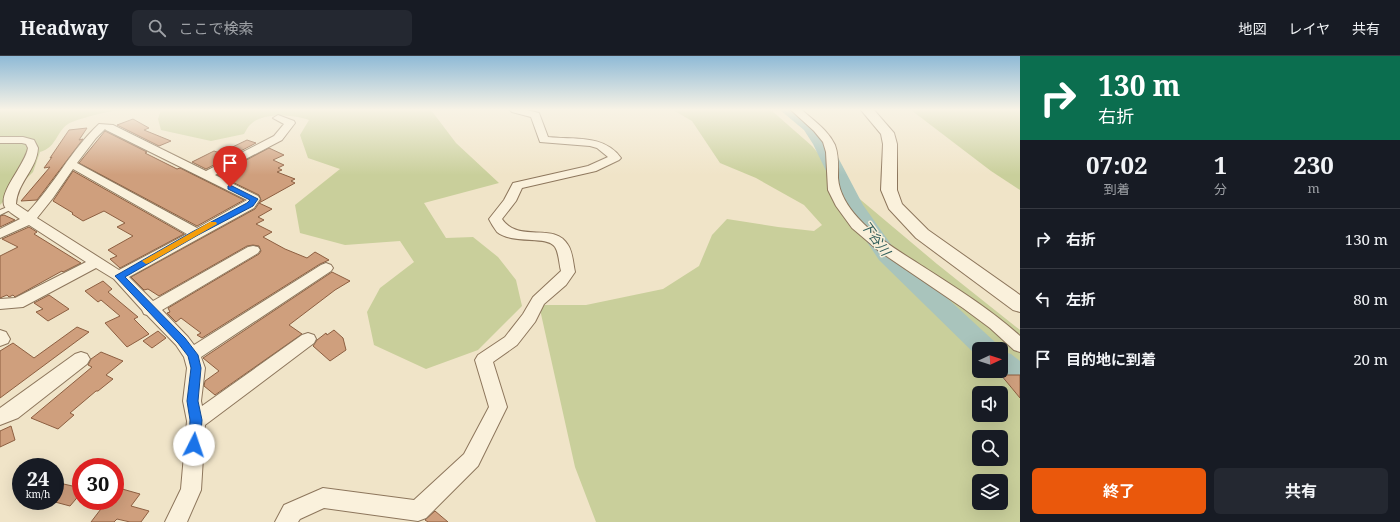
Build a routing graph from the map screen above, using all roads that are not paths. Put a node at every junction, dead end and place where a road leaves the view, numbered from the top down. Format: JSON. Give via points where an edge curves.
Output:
{"nodes":[{"id":1,"x":96,"y":132,"type":"edge"},
{"id":2,"x":119,"y":132,"type":"edge"},
{"id":3,"x":283,"y":132,"type":"edge"},
{"id":4,"x":541,"y":132,"type":"edge"},
{"id":5,"x":820,"y":132,"type":"edge"},
{"id":6,"x":886,"y":132,"type":"edge"},
{"id":7,"x":0,"y":140,"type":"edge"},
{"id":8,"x":70,"y":165,"type":"junction"},
{"id":9,"x":207,"y":175,"type":"junction"},
{"id":10,"x":7,"y":207,"type":"edge"},
{"id":11,"x":0,"y":213,"type":"edge"},
{"id":12,"x":29,"y":219,"type":"junction"},
{"id":13,"x":195,"y":233,"type":"junction"},
{"id":14,"x":0,"y":234,"type":"edge"},
{"id":15,"x":252,"y":250,"type":"dead end"},
{"id":16,"x":97,"y":262,"type":"junction"},
{"id":17,"x":326,"y":268,"type":"dead end"},
{"id":18,"x":119,"y":276,"type":"junction"},
{"id":19,"x":0,"y":304,"type":"edge"},
{"id":20,"x":1020,"y":305,"type":"edge"},
{"id":21,"x":150,"y":310,"type":"junction"},
{"id":22,"x":0,"y":336,"type":"edge"},
{"id":23,"x":308,"y":339,"type":"dead end"},
{"id":24,"x":0,"y":340,"type":"edge"},
{"id":25,"x":1020,"y":346,"type":"edge"},
{"id":26,"x":192,"y":355,"type":"junction"},
{"id":27,"x":81,"y":359,"type":"dead end"},
{"id":28,"x":0,"y":417,"type":"edge"},
{"id":29,"x":196,"y":420,"type":"junction"},
{"id":30,"x":176,"y":522,"type":"edge"},
{"id":31,"x":286,"y":522,"type":"edge"}],
"edges":[{"from":1,"to":8,"type":"street"},
{"from":2,"to":9,"type":"street"},
{"from":3,"to":9,"type":"street","via":[[278,138]]},
{"from":4,"to":31,"type":"street","via":[[544,140],[589,142],[606,149],[615,158],[592,169],[517,186],[510,201],[494,218],[506,233],[542,237],[558,242],[562,246],[568,272],[538,301],[529,318],[511,341],[484,360],[498,407],[470,460],[418,511],[323,498],[292,512]]},
{"from":5,"to":25,"type":"street","via":[[828,140],[831,149],[836,195],[857,225],[877,244],[952,293],[1008,334]]},
{"from":6,"to":20,"type":"street","via":[[890,144],[889,190],[895,206],[922,234]]},
{"from":7,"to":10,"type":"street","via":[[23,140],[30,142],[34,149],[32,158],[9,195]]},
{"from":8,"to":12,"type":"street"},
{"from":8,"to":13,"type":"street"},
{"from":9,"to":13,"type":"street","via":[[254,199],[250,205]]},
{"from":10,"to":11,"type":"lane"},
{"from":10,"to":12,"type":"street"},
{"from":12,"to":14,"type":"street"},
{"from":12,"to":16,"type":"street"},
{"from":13,"to":18,"type":"street"},
{"from":15,"to":21,"type":"street"},
{"from":16,"to":18,"type":"street"},
{"from":16,"to":19,"type":"street","via":[[18,304]]},
{"from":17,"to":26,"type":"street"},
{"from":18,"to":21,"type":"street"},
{"from":21,"to":26,"type":"street","via":[[182,341]]},
{"from":22,"to":24,"type":"street"},
{"from":23,"to":29,"type":"street"},
{"from":26,"to":29,"type":"street","via":[[196,368],[192,401]]},
{"from":27,"to":28,"type":"street","via":[[11,412]]},
{"from":29,"to":30,"type":"street","via":[[191,490]]}]}
